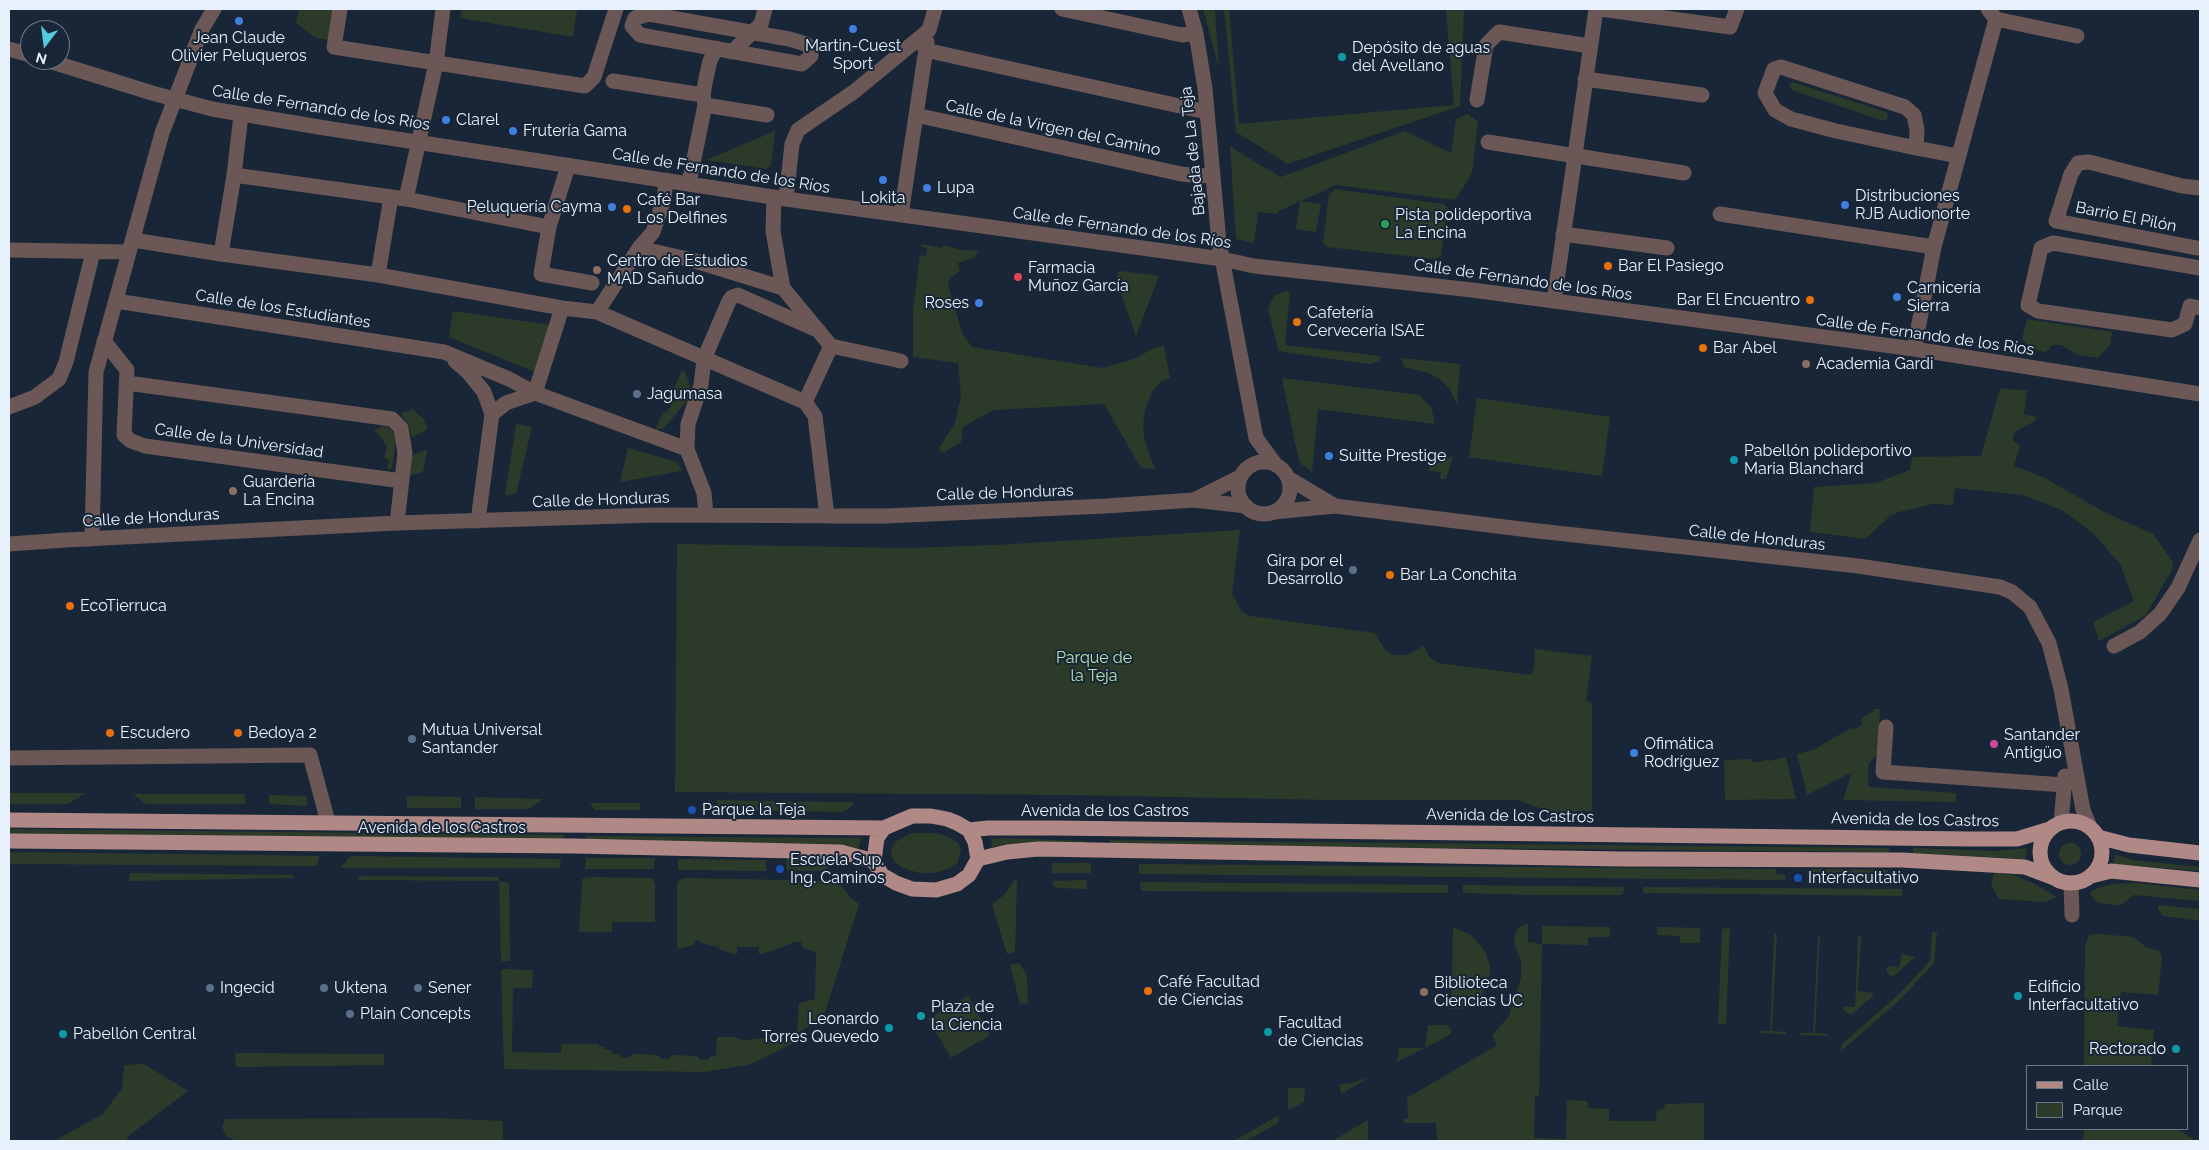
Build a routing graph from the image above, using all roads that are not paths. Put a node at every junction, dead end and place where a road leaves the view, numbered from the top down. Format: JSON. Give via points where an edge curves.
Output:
{"nodes":[{"id":1,"x":214,"y":9,"type":"edge"},
{"id":2,"x":340,"y":9,"type":"edge"},
{"id":3,"x":443,"y":9,"type":"edge"},
{"id":4,"x":616,"y":9,"type":"edge"},
{"id":5,"x":765,"y":9,"type":"edge"},
{"id":6,"x":935,"y":9,"type":"edge"},
{"id":7,"x":1062,"y":9,"type":"edge"},
{"id":8,"x":1189,"y":9,"type":"edge"},
{"id":9,"x":1596,"y":9,"type":"edge"},
{"id":10,"x":1601,"y":9,"type":"edge"},
{"id":11,"x":1737,"y":9,"type":"edge"},
{"id":12,"x":1992,"y":14,"type":"edge"},
{"id":13,"x":929,"y":30,"type":"junction"},
{"id":14,"x":752,"y":32,"type":"junction"},
{"id":15,"x":1196,"y":33,"type":"junction"},
{"id":16,"x":2077,"y":36,"type":"dead end"},
{"id":17,"x":1590,"y":46,"type":"junction"},
{"id":18,"x":716,"y":48,"type":"junction"},
{"id":19,"x":925,"y":50,"type":"junction"},
{"id":20,"x":732,"y":52,"type":"junction"},
{"id":21,"x":436,"y":63,"type":"junction"},
{"id":22,"x":70,"y":68,"type":"edge"},
{"id":23,"x":1585,"y":79,"type":"junction"},
{"id":24,"x":613,"y":81,"type":"dead end"},
{"id":25,"x":1702,"y":95,"type":"dead end"},
{"id":26,"x":174,"y":100,"type":"junction"},
{"id":27,"x":704,"y":100,"type":"junction"},
{"id":28,"x":1477,"y":100,"type":"dead end"},
{"id":29,"x":1207,"y":112,"type":"junction"},
{"id":30,"x":241,"y":115,"type":"junction"},
{"id":31,"x":767,"y":115,"type":"dead end"},
{"id":32,"x":916,"y":116,"type":"junction"},
{"id":33,"x":420,"y":142,"type":"junction"},
{"id":34,"x":1488,"y":142,"type":"dead end"},
{"id":35,"x":1916,"y":148,"type":"junction"},
{"id":36,"x":1958,"y":156,"type":"junction"},
{"id":37,"x":1574,"y":157,"type":"junction"},
{"id":38,"x":568,"y":166,"type":"junction"},
{"id":39,"x":1684,"y":172,"type":"dead end"},
{"id":40,"x":1213,"y":174,"type":"junction"},
{"id":41,"x":234,"y":175,"type":"junction"},
{"id":42,"x":666,"y":180,"type":"junction"},
{"id":43,"x":689,"y":183,"type":"junction"},
{"id":44,"x":2200,"y":188,"type":"edge"},
{"id":45,"x":398,"y":198,"type":"junction"},
{"id":46,"x":780,"y":198,"type":"junction"},
{"id":47,"x":1720,"y":214,"type":"dead end"},
{"id":48,"x":901,"y":215,"type":"junction"},
{"id":49,"x":549,"y":227,"type":"junction"},
{"id":50,"x":1564,"y":234,"type":"junction"},
{"id":51,"x":131,"y":246,"type":"junction"},
{"id":52,"x":1934,"y":247,"type":"junction"},
{"id":53,"x":639,"y":248,"type":"junction"},
{"id":54,"x":1667,"y":248,"type":"dead end"},
{"id":55,"x":2197,"y":248,"type":"dead end"},
{"id":56,"x":9,"y":250,"type":"edge"},
{"id":57,"x":93,"y":252,"type":"junction"},
{"id":58,"x":222,"y":254,"type":"junction"},
{"id":59,"x":1222,"y":259,"type":"junction"},
{"id":60,"x":2200,"y":268,"type":"edge"},
{"id":61,"x":378,"y":275,"type":"junction"},
{"id":62,"x":592,"y":283,"type":"dead end"},
{"id":63,"x":783,"y":288,"type":"junction"},
{"id":64,"x":116,"y":301,"type":"junction"},
{"id":65,"x":1554,"y":301,"type":"junction"},
{"id":66,"x":562,"y":308,"type":"junction"},
{"id":67,"x":2200,"y":308,"type":"edge"},
{"id":68,"x":598,"y":312,"type":"junction"},
{"id":69,"x":819,"y":331,"type":"junction"},
{"id":70,"x":104,"y":341,"type":"junction"},
{"id":71,"x":831,"y":346,"type":"junction"},
{"id":72,"x":1914,"y":349,"type":"junction"},
{"id":73,"x":444,"y":352,"type":"junction"},
{"id":74,"x":704,"y":359,"type":"junction"},
{"id":75,"x":901,"y":361,"type":"dead end"},
{"id":76,"x":127,"y":383,"type":"junction"},
{"id":77,"x":534,"y":392,"type":"junction"},
{"id":78,"x":2200,"y":394,"type":"edge"},
{"id":79,"x":805,"y":402,"type":"junction"},
{"id":80,"x":9,"y":407,"type":"edge"},
{"id":81,"x":492,"y":414,"type":"junction"},
{"id":82,"x":1256,"y":438,"type":"junction"},
{"id":83,"x":687,"y":449,"type":"junction"},
{"id":84,"x":1276,"y":464,"type":"junction"},
{"id":85,"x":1243,"y":473,"type":"junction"},
{"id":86,"x":1288,"y":478,"type":"junction"},
{"id":87,"x":402,"y":481,"type":"junction"},
{"id":88,"x":1194,"y":500,"type":"junction"},
{"id":89,"x":1246,"y":506,"type":"junction"},
{"id":90,"x":1335,"y":506,"type":"junction"},
{"id":91,"x":1274,"y":512,"type":"junction"},
{"id":92,"x":706,"y":515,"type":"junction"},
{"id":93,"x":827,"y":516,"type":"junction"},
{"id":94,"x":478,"y":521,"type":"junction"},
{"id":95,"x":397,"y":524,"type":"junction"},
{"id":96,"x":92,"y":539,"type":"junction"},
{"id":97,"x":2200,"y":540,"type":"edge"},
{"id":98,"x":9,"y":544,"type":"edge"},
{"id":99,"x":2114,"y":646,"type":"dead end"},
{"id":100,"x":1886,"y":727,"type":"dead end"},
{"id":101,"x":2070,"y":740,"type":"junction"},
{"id":102,"x":9,"y":758,"type":"edge"},
{"id":103,"x":2064,"y":785,"type":"junction"},
{"id":104,"x":9,"y":820,"type":"edge"},
{"id":105,"x":328,"y":822,"type":"junction"},
{"id":106,"x":2055,"y":826,"type":"junction"},
{"id":107,"x":884,"y":828,"type":"junction"},
{"id":108,"x":969,"y":830,"type":"junction"},
{"id":109,"x":2094,"y":832,"type":"junction"},
{"id":110,"x":9,"y":841,"type":"edge"},
{"id":111,"x":2200,"y":853,"type":"edge"},
{"id":112,"x":978,"y":859,"type":"junction"},
{"id":113,"x":874,"y":861,"type":"junction"},
{"id":114,"x":2092,"y":876,"type":"junction"},
{"id":115,"x":2054,"y":878,"type":"junction"},
{"id":116,"x":2200,"y":880,"type":"edge"},
{"id":117,"x":2072,"y":883,"type":"junction"},
{"id":118,"x":2072,"y":915,"type":"dead end"}],
"edges":[{"from":1,"to":26,"type":"street","via":[[202,29]]},
{"from":2,"to":21,"type":"street","via":[[334,46]]},
{"from":3,"to":21,"type":"street"},
{"from":4,"to":21,"type":"street","via":[[594,77],[584,86]]},
{"from":5,"to":14,"type":"street","via":[[761,24]]},
{"from":6,"to":13,"type":"street"},
{"from":7,"to":15,"type":"street","via":[[1182,35]]},
{"from":8,"to":15,"type":"street","name":"Bajada de La Teja"},
{"from":9,"to":17,"type":"street"},
{"from":10,"to":11,"type":"street","via":[[1730,27]]},
{"from":12,"to":16,"type":"street"},
{"from":12,"to":36,"type":"street"},
{"from":13,"to":19,"type":"street"},
{"from":13,"to":46,"type":"street","via":[[855,92],[798,130]]},
{"from":14,"to":18,"type":"street","via":[[649,14],[639,16],[633,22],[632,26],[640,35]]},
{"from":14,"to":20,"type":"street"},
{"from":14,"to":20,"type":"street","via":[[806,44],[811,56],[802,64]]},
{"from":15,"to":29,"type":"street","name":"Bajada de La Teja"},
{"from":17,"to":23,"type":"street"},
{"from":17,"to":28,"type":"street","via":[[1499,32],[1486,45]]},
{"from":18,"to":20,"type":"street"},
{"from":18,"to":27,"type":"street","via":[[708,69]]},
{"from":19,"to":29,"type":"street"},
{"from":19,"to":32,"type":"street"},
{"from":21,"to":33,"type":"street"},
{"from":22,"to":26,"type":"street","name":"Calle de Fernando de los Ríos"},
{"from":23,"to":25,"type":"street"},
{"from":23,"to":37,"type":"street"},
{"from":24,"to":27,"type":"street"},
{"from":26,"to":30,"type":"street","name":"Calle de Fernando de los Ríos"},
{"from":26,"to":51,"type":"street"},
{"from":27,"to":31,"type":"street"},
{"from":27,"to":43,"type":"street"},
{"from":29,"to":40,"type":"street","name":"Bajada de La Teja"},
{"from":30,"to":33,"type":"street","name":"Calle de Fernando de los Ríos"},
{"from":30,"to":41,"type":"street"},
{"from":32,"to":40,"type":"street","name":"Calle de la Virgen del Camino","via":[[1181,174]]},
{"from":32,"to":48,"type":"street"},
{"from":33,"to":38,"type":"street","name":"Calle de Fernando de los Ríos"},
{"from":33,"to":45,"type":"street"},
{"from":34,"to":37,"type":"street"},
{"from":35,"to":35,"type":"street","via":[[1791,119],[1775,110],[1765,93],[1774,69],[1781,67],[1905,108],[1914,115]]},
{"from":35,"to":36,"type":"street"},
{"from":36,"to":52,"type":"street"},
{"from":37,"to":39,"type":"street"},
{"from":37,"to":50,"type":"street"},
{"from":38,"to":42,"type":"street","name":"Calle de Fernando de los Ríos"},
{"from":38,"to":49,"type":"street"},
{"from":40,"to":59,"type":"street","name":"Bajada de La Teja"},
{"from":41,"to":45,"type":"street"},
{"from":41,"to":58,"type":"street"},
{"from":42,"to":43,"type":"street","name":"Calle de Fernando de los Ríos"},
{"from":42,"to":53,"type":"street","via":[[664,199],[652,232]]},
{"from":43,"to":46,"type":"street","name":"Calle de Fernando de los Ríos"},
{"from":44,"to":55,"type":"street","name":"Barrio El Pilón","via":[[2089,162],[2078,163],[2071,174],[2056,221]]},
{"from":45,"to":49,"type":"street"},
{"from":45,"to":61,"type":"street"},
{"from":46,"to":48,"type":"street","name":"Calle de Fernando de los Ríos"},
{"from":46,"to":63,"type":"street","via":[[773,231]]},
{"from":47,"to":52,"type":"street"},
{"from":48,"to":59,"type":"street","name":"Calle de Fernando de los Ríos"},
{"from":49,"to":62,"type":"street","via":[[540,274]]},
{"from":50,"to":54,"type":"street"},
{"from":50,"to":65,"type":"street"},
{"from":51,"to":57,"type":"street"},
{"from":51,"to":58,"type":"street"},
{"from":51,"to":64,"type":"street"},
{"from":52,"to":72,"type":"street"},
{"from":53,"to":63,"type":"street","via":[[692,260]]},
{"from":53,"to":68,"type":"street"},
{"from":56,"to":57,"type":"street"},
{"from":57,"to":80,"type":"street","via":[[59,379],[34,397]]},
{"from":58,"to":61,"type":"street"},
{"from":59,"to":65,"type":"street","name":"Calle de Fernando de los Ríos","via":[[1254,266]]},
{"from":59,"to":82,"type":"street","name":"Bajada de La Teja"},
{"from":60,"to":67,"type":"street","via":[[2053,243],[2041,248],[2028,304],[2038,311],[2172,330],[2185,324],[2190,306]]},
{"from":61,"to":66,"type":"street"},
{"from":63,"to":69,"type":"street"},
{"from":64,"to":70,"type":"street"},
{"from":64,"to":73,"type":"street","name":"Calle de los Estudiantes"},
{"from":65,"to":72,"type":"street","name":"Calle de Fernando de los Ríos"},
{"from":66,"to":68,"type":"street"},
{"from":66,"to":77,"type":"street"},
{"from":68,"to":74,"type":"street"},
{"from":69,"to":71,"type":"street"},
{"from":69,"to":74,"type":"street","via":[[738,295],[732,296]]},
{"from":70,"to":76,"type":"street","name":"Calle de la Universidad","via":[[127,370]]},
{"from":70,"to":96,"type":"street","via":[[96,372]]},
{"from":71,"to":75,"type":"street"},
{"from":71,"to":79,"type":"street"},
{"from":72,"to":78,"type":"street","name":"Calle de Fernando de los Ríos"},
{"from":73,"to":77,"type":"street","name":"Calle de los Estudiantes"},
{"from":73,"to":81,"type":"street","via":[[468,372],[484,392]]},
{"from":74,"to":79,"type":"street"},
{"from":74,"to":83,"type":"street","via":[[701,385],[688,424]]},
{"from":76,"to":87,"type":"street","via":[[392,419],[401,428],[405,453]]},
{"from":76,"to":87,"type":"street","name":"Calle de la Universidad","via":[[124,435],[130,441],[145,446]]},
{"from":77,"to":81,"type":"street","via":[[506,403]]},
{"from":77,"to":83,"type":"street","name":"Calle de los Estudiantes"},
{"from":79,"to":93,"type":"street","via":[[815,416]]},
{"from":81,"to":94,"type":"street"},
{"from":82,"to":84,"type":"street","name":"Bajada de La Teja"},
{"from":82,"to":85,"type":"street","name":"Bajada de La Teja"},
{"from":83,"to":92,"type":"street","via":[[704,493]]},
{"from":84,"to":85,"type":"street","via":[[1261,461]]},
{"from":84,"to":86,"type":"street"},
{"from":85,"to":88,"type":"street","name":"Calle de Honduras"},
{"from":85,"to":89,"type":"street","via":[[1237,488]]},
{"from":86,"to":90,"type":"street","name":"Calle de Honduras"},
{"from":86,"to":91,"type":"street","via":[[1288,498]]},
{"from":87,"to":95,"type":"street"},
{"from":88,"to":89,"type":"street","name":"Calle de Honduras"},
{"from":88,"to":93,"type":"street","name":"Calle de Honduras","via":[[886,516]]},
{"from":89,"to":91,"type":"street","via":[[1254,512]]},
{"from":90,"to":91,"type":"street","name":"Calle de Honduras"},
{"from":90,"to":101,"type":"street","name":"Calle de Honduras","via":[[1850,565],[2000,586],[2030,607],[2049,644]]},
{"from":92,"to":93,"type":"street","name":"Calle de Honduras"},
{"from":92,"to":94,"type":"street","name":"Calle de Honduras"},
{"from":94,"to":95,"type":"street","name":"Calle de Honduras"},
{"from":95,"to":96,"type":"street","name":"Calle de Honduras"},
{"from":96,"to":98,"type":"street","name":"Calle de Honduras"},
{"from":97,"to":99,"type":"street","via":[[2178,588],[2160,614],[2140,632]]},
{"from":100,"to":103,"type":"street","via":[[1883,772]]},
{"from":101,"to":103,"type":"street","name":"Calle de Honduras"},
{"from":101,"to":109,"type":"street","name":"Calle de Honduras","via":[[2083,810]]},
{"from":102,"to":105,"type":"street","via":[[310,755]]},
{"from":103,"to":106,"type":"street","name":"Calle de Honduras"},
{"from":104,"to":105,"type":"main road","name":"Avenida de los Castros"},
{"from":105,"to":107,"type":"main road","name":"Avenida de los Castros"},
{"from":106,"to":108,"type":"main road","name":"Avenida de los Castros","via":[[2017,839],[1969,840],[1054,828]]},
{"from":106,"to":109,"type":"main road","via":[[2076,821]]},
{"from":106,"to":115,"type":"main road","via":[[2042,841],[2040,854],[2044,868]]},
{"from":107,"to":108,"type":"main road","via":[[912,816],[931,816]]},
{"from":107,"to":113,"type":"main road","via":[[877,838]]},
{"from":108,"to":112,"type":"main road"},
{"from":109,"to":111,"type":"main road","via":[[2129,845]]},
{"from":109,"to":114,"type":"main road","via":[[2102,847],[2102,857]]},
{"from":110,"to":113,"type":"main road","name":"Avenida de los Castros","via":[[841,852]]},
{"from":112,"to":113,"type":"main road","via":[[969,875],[957,884],[936,890],[912,889],[896,883],[882,875]]},
{"from":112,"to":115,"type":"main road","via":[[1007,852],[1038,850],[1911,860],[2025,868]]},
{"from":114,"to":116,"type":"main road","via":[[2112,871]]},
{"from":114,"to":117,"type":"main road"},
{"from":115,"to":117,"type":"main road"},
{"from":117,"to":118,"type":"street"}]}
